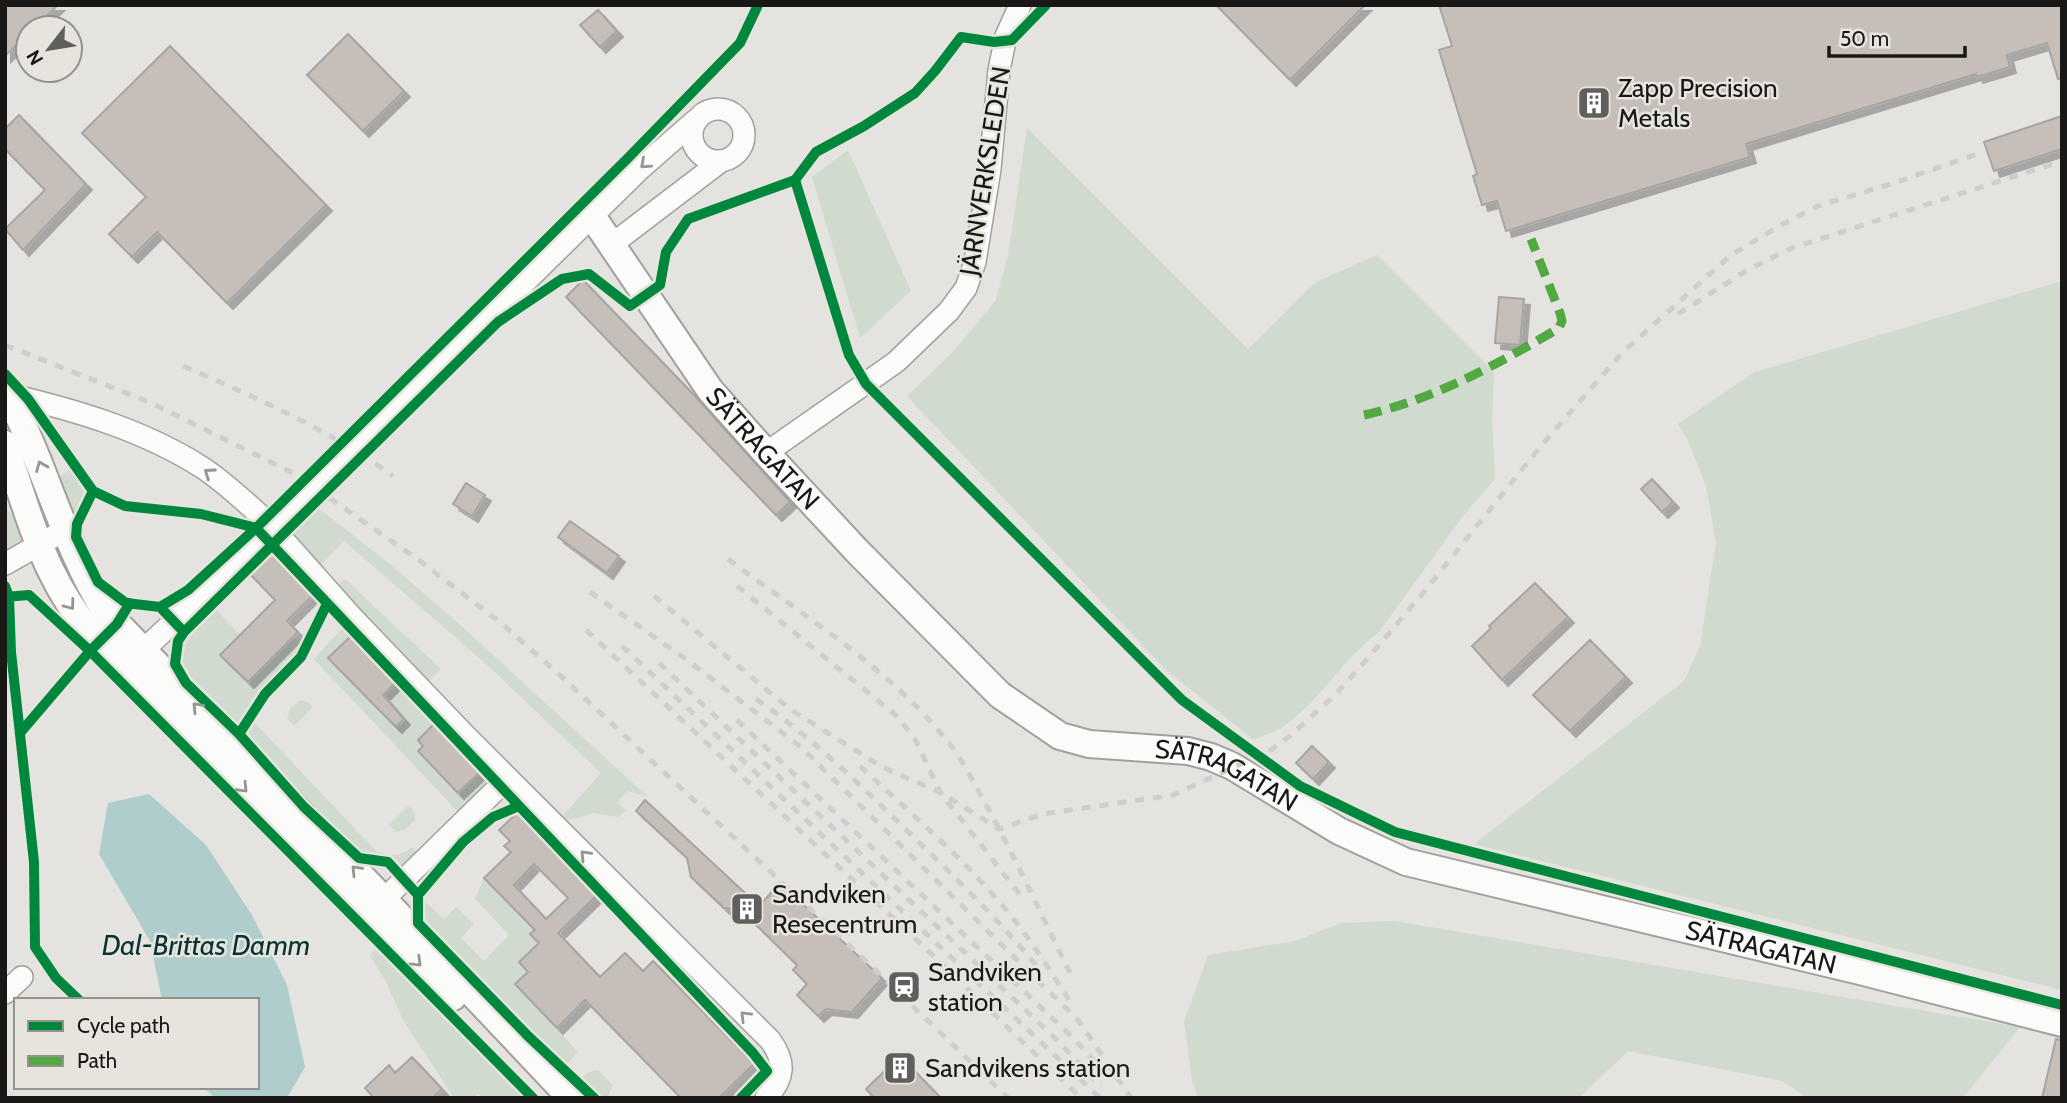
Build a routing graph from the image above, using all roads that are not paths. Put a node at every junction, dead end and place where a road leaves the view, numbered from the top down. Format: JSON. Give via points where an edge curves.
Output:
{"nodes":[{"id":1,"x":1020,"y":5,"type":"edge"},
{"id":2,"x":696,"y":120,"type":"junction"},
{"id":3,"x":720,"y":162,"type":"junction"},
{"id":4,"x":592,"y":216,"type":"junction"},
{"id":5,"x":611,"y":245,"type":"junction"},
{"id":6,"x":6,"y":392,"type":"edge"},
{"id":7,"x":5,"y":444,"type":"edge"},
{"id":8,"x":766,"y":453,"type":"junction"},
{"id":9,"x":261,"y":516,"type":"dead end"},
{"id":10,"x":65,"y":530,"type":"junction"},
{"id":11,"x":280,"y":536,"type":"dead end"},
{"id":12,"x":39,"y":545,"type":"junction"},
{"id":13,"x":5,"y":564,"type":"edge"},
{"id":14,"x":134,"y":659,"type":"junction"},
{"id":15,"x":508,"y":779,"type":"junction"},
{"id":16,"x":376,"y":907,"type":"junction"},
{"id":17,"x":22,"y":977,"type":"dead end"},
{"id":18,"x":5,"y":993,"type":"edge"},
{"id":19,"x":2062,"y":1023,"type":"edge"},
{"id":20,"x":558,"y":1098,"type":"edge"},
{"id":21,"x":571,"y":1098,"type":"edge"},
{"id":22,"x":765,"y":1098,"type":"edge"}],
"edges":[{"from":1,"to":8,"type":"street","name":"JÄRNVERKSLEDEN","via":[[1006,36],[999,70],[990,169],[975,262],[966,288],[934,327],[896,362]]},
{"from":2,"to":3,"type":"street","via":[[691,136],[697,152]]},
{"from":2,"to":3,"type":"street","via":[[718,108],[743,127],[743,143],[734,156]]},
{"from":2,"to":4,"type":"street","one_way":true},
{"from":3,"to":5,"type":"street"},
{"from":4,"to":5,"type":"street","name":"SÄTRAGATAN"},
{"from":4,"to":14,"type":"street","bridge":true},
{"from":5,"to":8,"type":"street","name":"SÄTRAGATAN","via":[[710,390]]},
{"from":9,"to":6,"type":"street","one_way":true,"via":[[229,487],[168,447],[110,423]]},
{"from":10,"to":6,"type":"street","one_way":true,"via":[[24,425]]},
{"from":7,"to":12,"type":"street"},
{"from":8,"to":19,"type":"street","name":"SÄTRAGATAN","via":[[1000,695],[1060,736],[1089,744],[1188,751],[1211,757],[1339,831],[1406,862]]},
{"from":10,"to":12,"type":"street"},
{"from":10,"to":14,"type":"street","via":[[93,592]]},
{"from":11,"to":15,"type":"street"},
{"from":12,"to":13,"type":"street"},
{"from":12,"to":14,"type":"street","one_way":true,"via":[[62,596],[80,619]]},
{"from":14,"to":16,"type":"street"},
{"from":15,"to":16,"type":"street"},
{"from":22,"to":15,"type":"street","one_way":true,"via":[[782,1071],[770,1040]]},
{"from":16,"to":20,"type":"street","one_way":true},
{"from":16,"to":21,"type":"street"},
{"from":17,"to":18,"type":"street"}]}
